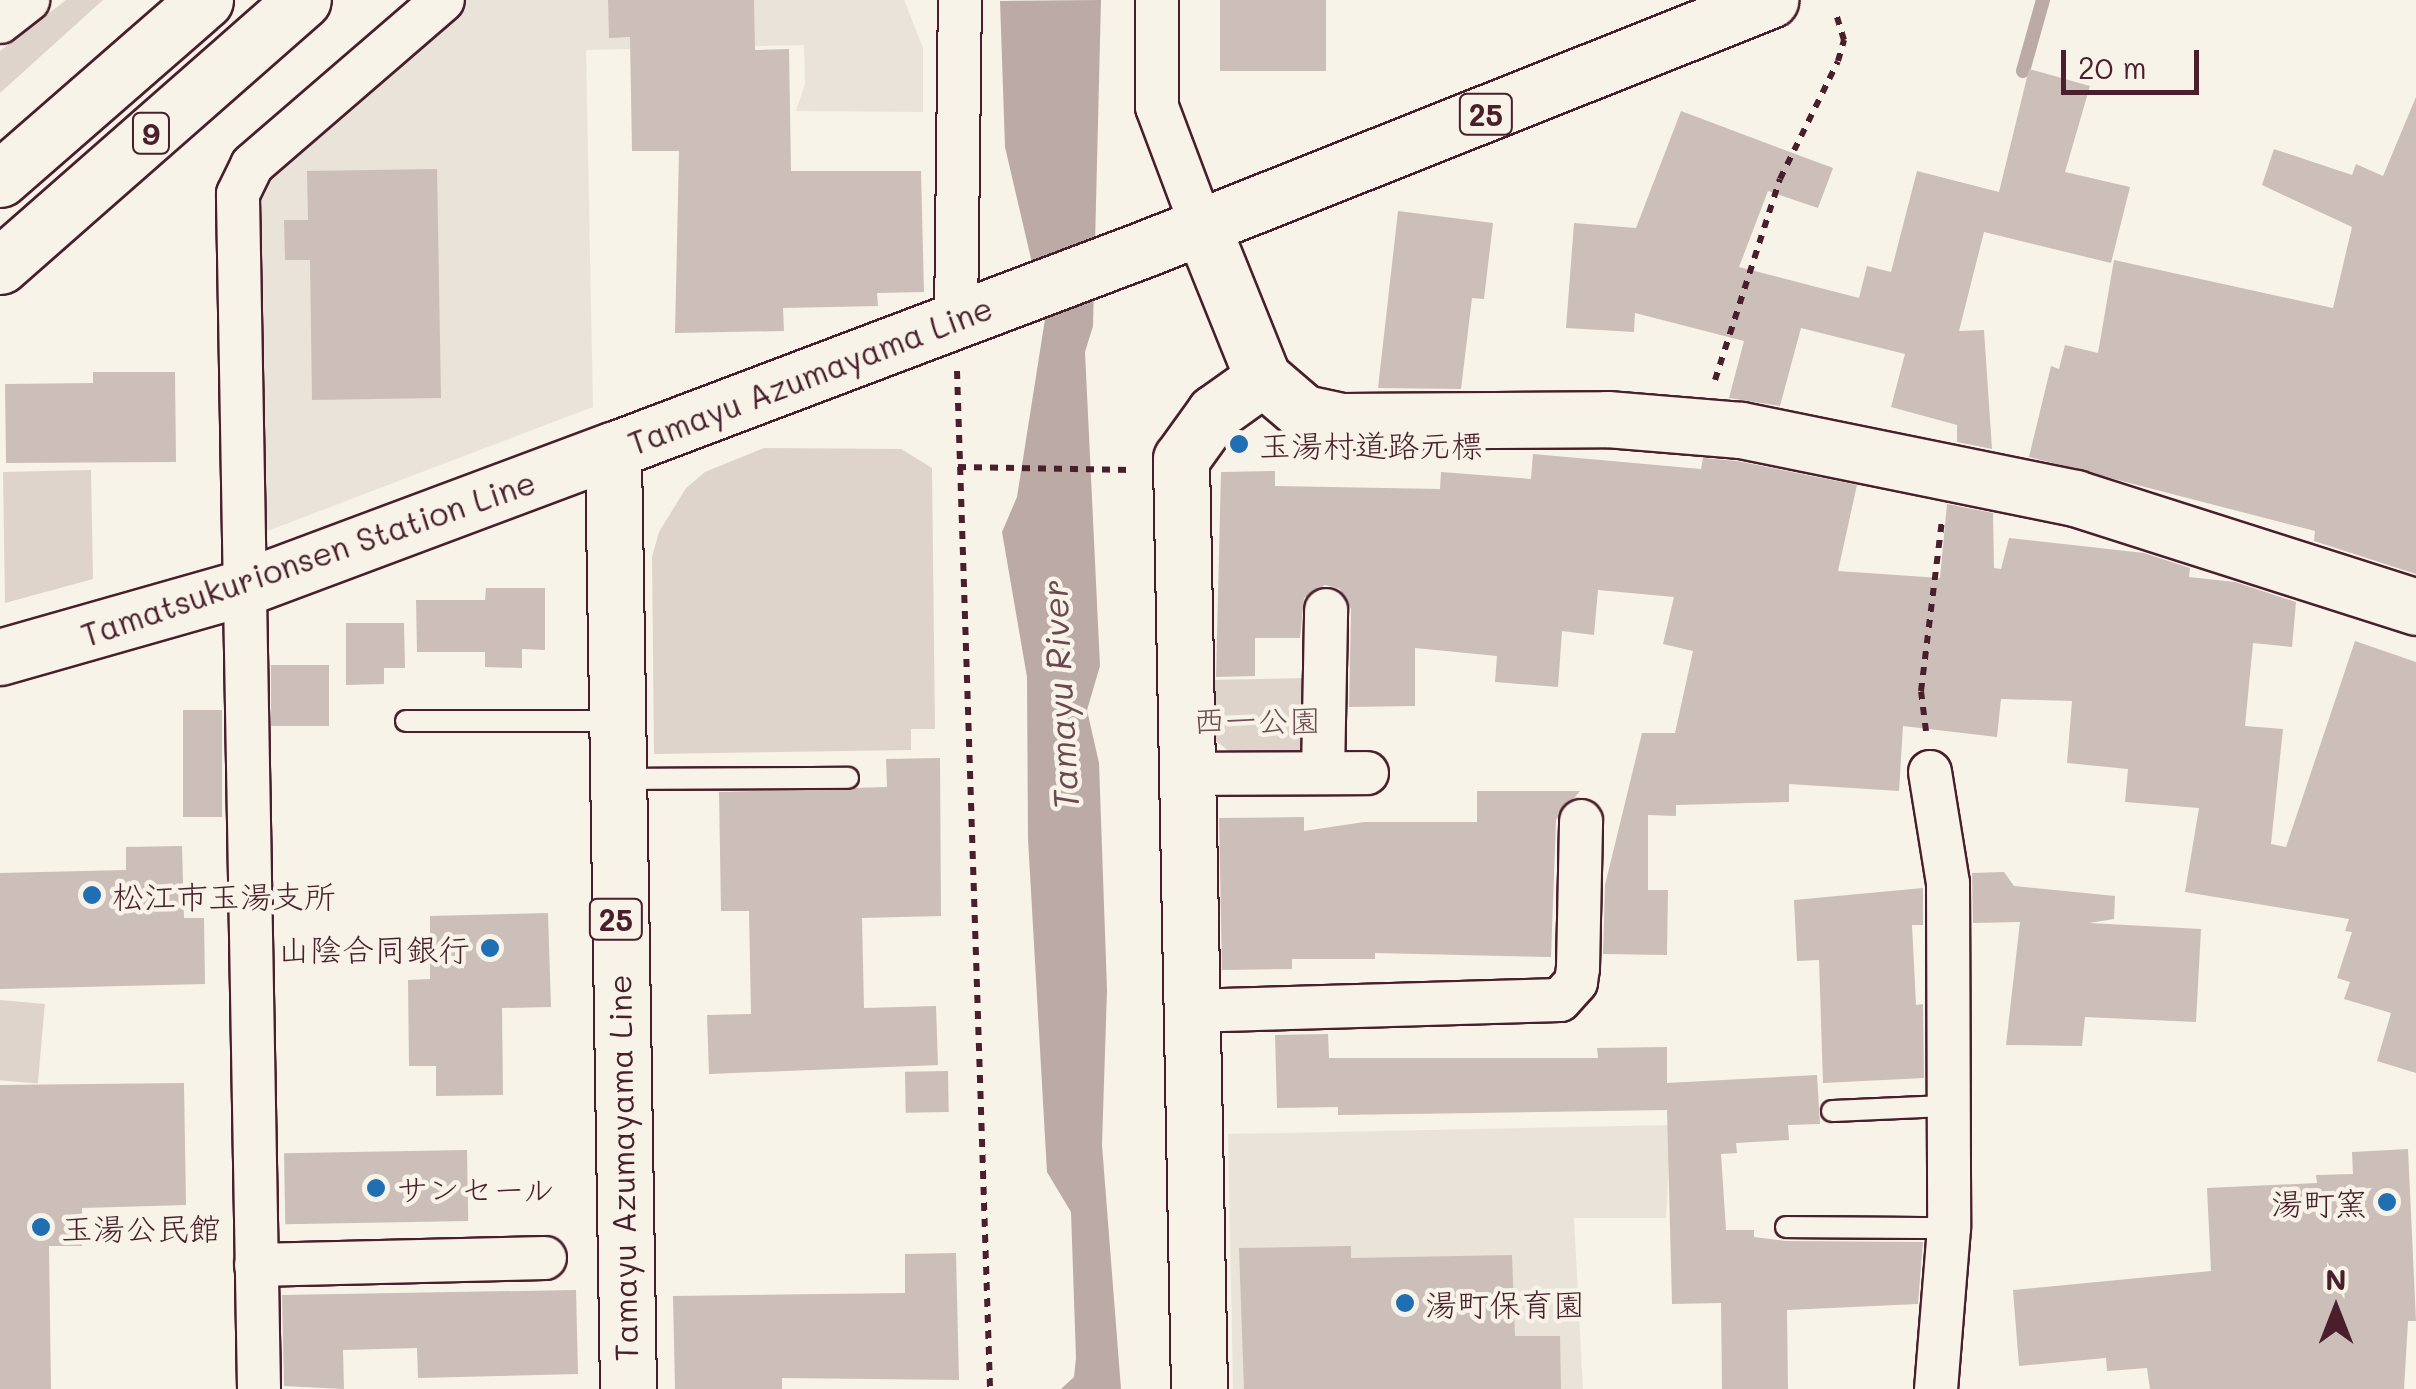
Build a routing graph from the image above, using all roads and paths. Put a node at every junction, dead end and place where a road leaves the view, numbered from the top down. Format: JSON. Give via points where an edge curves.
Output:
{"nodes":[{"id":1,"x":28,"y":0,"type":"edge"},
{"id":2,"x":204,"y":0,"type":"edge"},
{"id":3,"x":303,"y":0,"type":"edge"},
{"id":4,"x":443,"y":0,"type":"edge"},
{"id":5,"x":960,"y":0,"type":"edge"},
{"id":6,"x":1157,"y":0,"type":"edge"},
{"id":7,"x":1770,"y":0,"type":"edge"},
{"id":8,"x":1836,"y":14,"type":"dead end"},
{"id":9,"x":0,"y":22,"type":"edge"},
{"id":10,"x":0,"y":179,"type":"edge"},
{"id":11,"x":1202,"y":224,"type":"junction"},
{"id":12,"x":0,"y":266,"type":"edge"},
{"id":13,"x":968,"y":315,"type":"junction"},
{"id":14,"x":1263,"y":378,"type":"junction"},
{"id":15,"x":1702,"y":424,"type":"junction"},
{"id":16,"x":613,"y":450,"type":"junction"},
{"id":17,"x":958,"y":467,"type":"junction"},
{"id":18,"x":1949,"y":469,"type":"junction"},
{"id":19,"x":1141,"y":470,"type":"dead end"},
{"id":20,"x":243,"y":588,"type":"junction"},
{"id":21,"x":2416,"y":607,"type":"edge"},
{"id":22,"x":1326,"y":610,"type":"dead end"},
{"id":23,"x":0,"y":658,"type":"edge"},
{"id":24,"x":406,"y":721,"type":"dead end"},
{"id":25,"x":617,"y":721,"type":"junction"},
{"id":26,"x":1930,"y":772,"type":"joint"},
{"id":27,"x":1323,"y":773,"type":"junction"},
{"id":28,"x":1368,"y":773,"type":"dead end"},
{"id":29,"x":1184,"y":774,"type":"junction"},
{"id":30,"x":848,"y":778,"type":"dead end"},
{"id":31,"x":616,"y":779,"type":"junction"},
{"id":32,"x":1581,"y":821,"type":"dead end"},
{"id":33,"x":1189,"y":1011,"type":"junction"},
{"id":34,"x":1946,"y":1106,"type":"junction"},
{"id":35,"x":1832,"y":1111,"type":"dead end"},
{"id":36,"x":1786,"y":1228,"type":"dead end"},
{"id":37,"x":1949,"y":1228,"type":"junction"},
{"id":38,"x":545,"y":1258,"type":"dead end"},
{"id":39,"x":256,"y":1264,"type":"junction"},
{"id":40,"x":259,"y":1389,"type":"edge"},
{"id":41,"x":628,"y":1389,"type":"edge"},
{"id":42,"x":990,"y":1389,"type":"edge"},
{"id":43,"x":1198,"y":1389,"type":"edge"},
{"id":44,"x":1936,"y":1389,"type":"edge"}],
"edges":[{"from":1,"to":9,"type":"street"},
{"from":2,"to":10,"type":"main road","number":"9"},
{"from":3,"to":12,"type":"main road","number":"9"},
{"from":4,"to":20,"type":"street","via":[[242,179]]},
{"from":5,"to":13,"type":"street"},
{"from":6,"to":11,"type":"street","via":[[1157,108]]},
{"from":7,"to":11,"type":"main road","name":"Tamayu Azumayama Line","number":"25"},
{"from":8,"to":15,"type":"path","via":[[1844,30],[1842,50],[1780,180]]},
{"from":11,"to":13,"type":"main road","name":"Tamayu Azumayama Line","number":"25"},
{"from":11,"to":14,"type":"main road"},
{"from":13,"to":16,"type":"main road","name":"Tamayu Azumayama Line","number":"25"},
{"from":13,"to":17,"type":"path"},
{"from":14,"to":15,"type":"main road","via":[[1290,406],[1328,420]]},
{"from":14,"to":29,"type":"main road","via":[[1214,413],[1181,459]]},
{"from":15,"to":18,"type":"main road"},
{"from":16,"to":20,"type":"main road","name":"Tamatsukurionsen Station Line"},
{"from":16,"to":25,"type":"main road","name":"Tamayu Azumayama Line","number":"25"},
{"from":17,"to":19,"type":"path"},
{"from":17,"to":42,"type":"path","via":[[968,551]]},
{"from":18,"to":21,"type":"main road","via":[[2118,510]]},
{"from":18,"to":26,"type":"path","via":[[1921,690]]},
{"from":20,"to":23,"type":"main road","name":"Tamatsukurionsen Station Line"},
{"from":20,"to":39,"type":"street"},
{"from":22,"to":27,"type":"street"},
{"from":24,"to":25,"type":"lane"},
{"from":25,"to":31,"type":"main road","name":"Tamayu Azumayama Line","number":"25"},
{"from":26,"to":34,"type":"street","via":[[1948,883]]},
{"from":27,"to":28,"type":"street"},
{"from":27,"to":29,"type":"street"},
{"from":29,"to":33,"type":"main road"},
{"from":30,"to":31,"type":"lane"},
{"from":31,"to":41,"type":"main road","name":"Tamayu Azumayama Line","number":"25"},
{"from":32,"to":33,"type":"street","via":[[1578,968],[1576,982],[1560,1000]]},
{"from":33,"to":43,"type":"main road"},
{"from":34,"to":35,"type":"lane"},
{"from":34,"to":37,"type":"street"},
{"from":36,"to":37,"type":"lane"},
{"from":37,"to":44,"type":"street"},
{"from":38,"to":39,"type":"street"},
{"from":39,"to":40,"type":"street"}]}
